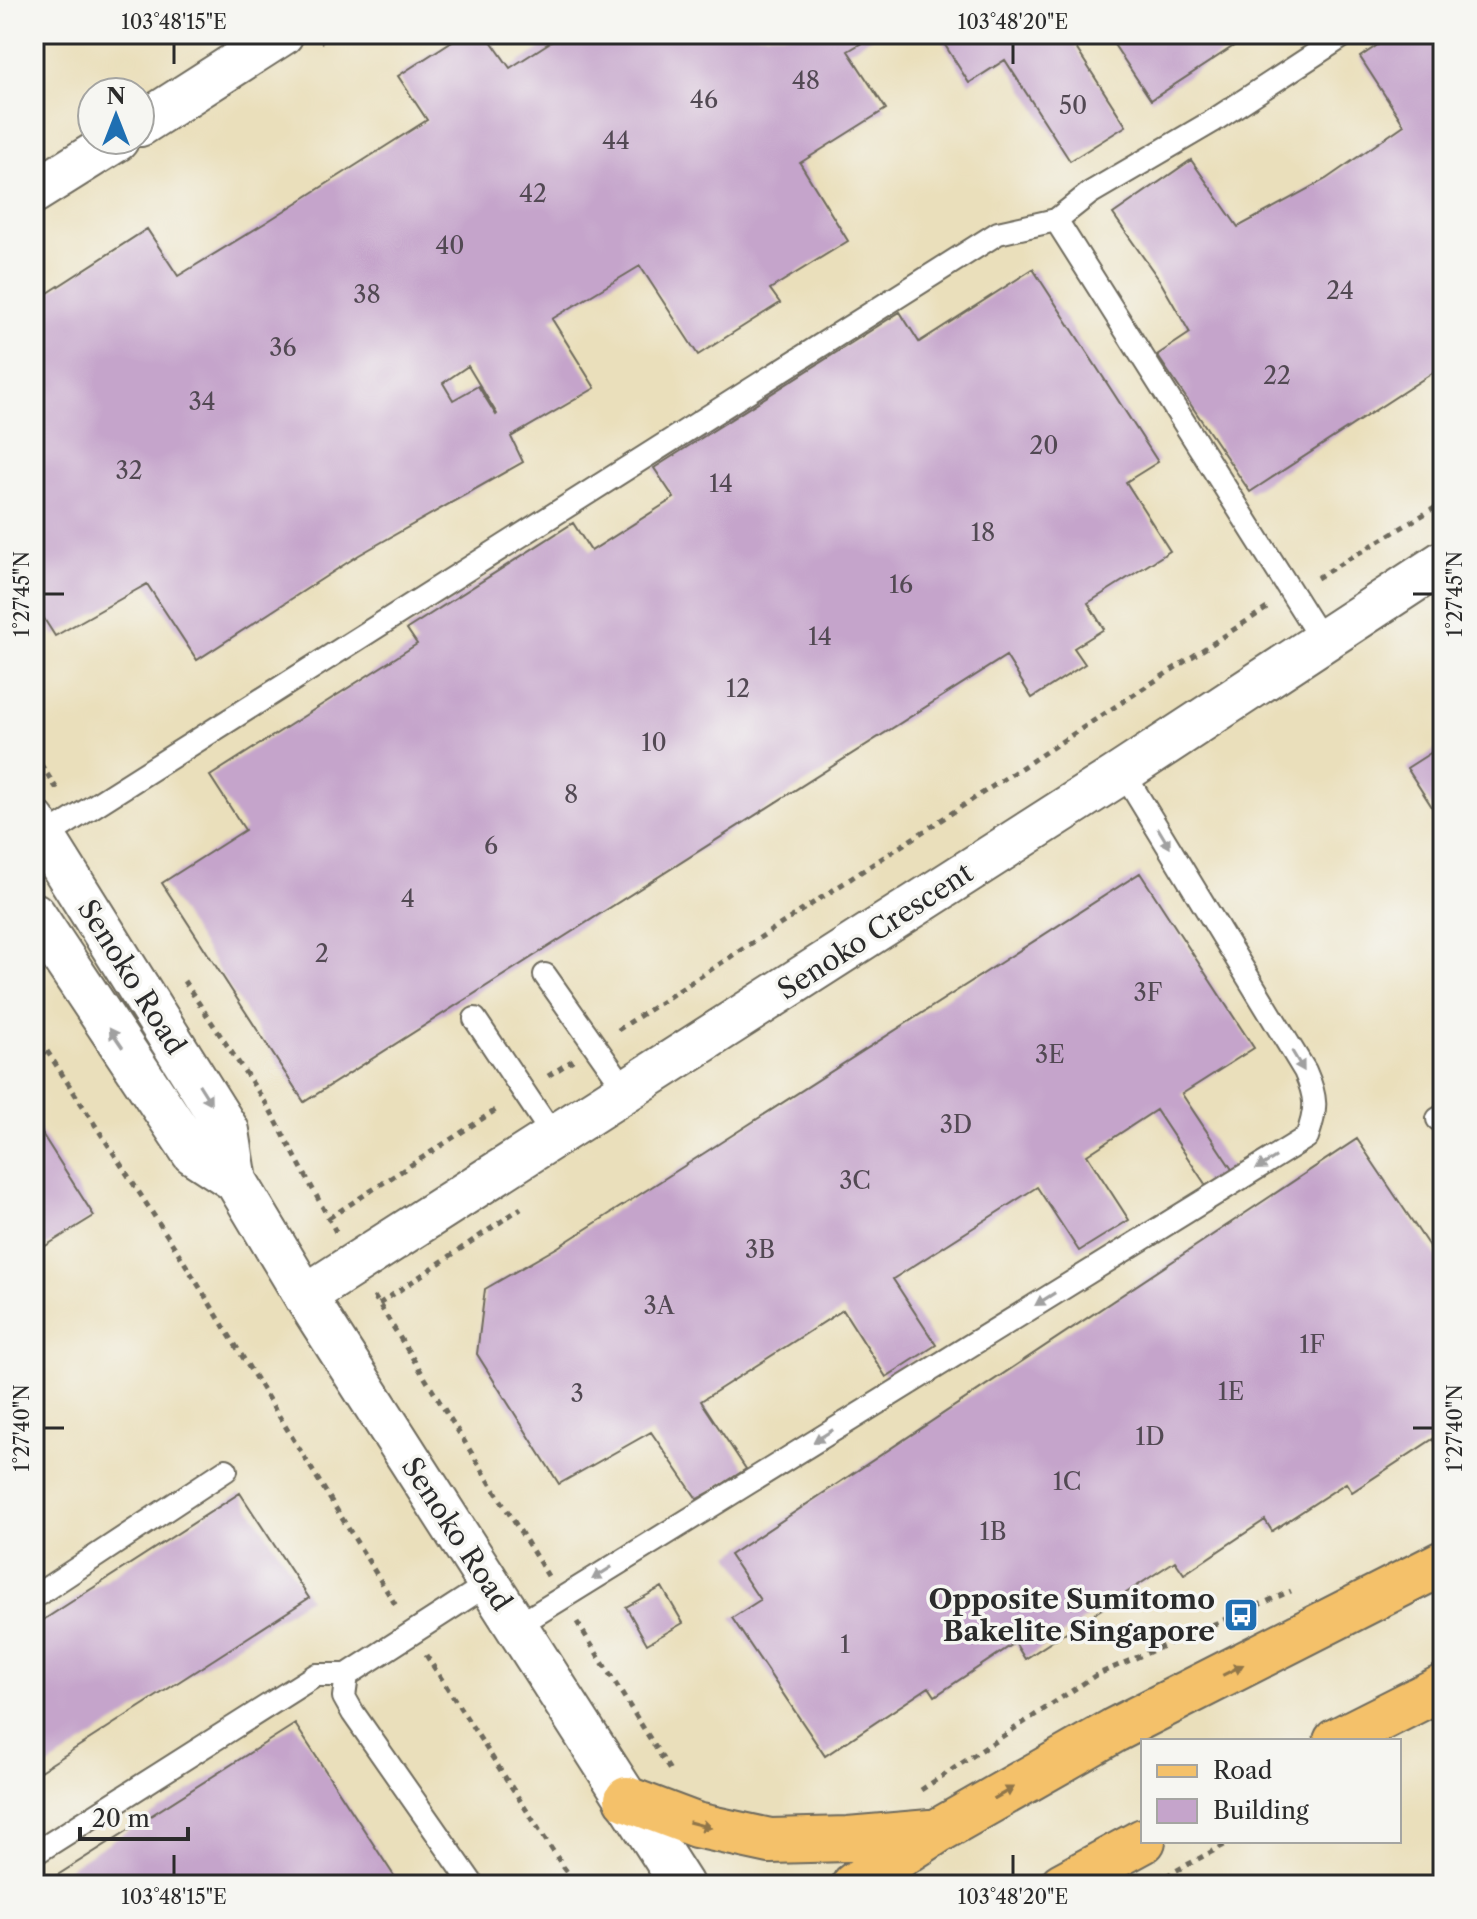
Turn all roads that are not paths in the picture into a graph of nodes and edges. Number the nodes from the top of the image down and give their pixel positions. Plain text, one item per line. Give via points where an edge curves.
1 (282, 34) edge
2 (1346, 34) edge
3 (156, 115) edge
4 (91, 156) edge
5 (34, 192) edge
6 (1056, 220) junction
7 (1443, 562) edge
8 (1322, 641) junction
9 (1123, 772) junction
10 (47, 830) edge
11 (34, 914) edge
12 (545, 975) dead end
13 (475, 1019) dead end
14 (626, 1090) junction
15 (554, 1137) junction
16 (236, 1181) junction
17 (305, 1296) junction
18 (226, 1470) dead end
19 (1443, 1563) edge
20 (488, 1584) junction
21 (34, 1597) edge
22 (517, 1626) junction
23 (347, 1675) junction
24 (1443, 1687) edge
25 (1340, 1739) edge
26 (627, 1799) junction
27 (936, 1832) junction
28 (34, 1854) edge
29 (1153, 1859) edge
30 (473, 1885) edge
31 (682, 1885) edge
32 (854, 1885) edge
33 (1062, 1885) edge

1 - 3 street
2 - 6 lane via 1090,193
4 - 5 street
6 - 8 lane
6 - 10 lane via 998,233
7 - 8 street, Senoko Crescent
8 - 9 street, Senoko Crescent
9 - 14 street, Senoko Crescent
9 -> 22 lane via 1305,1071 1314,1093 1307,1137
10 -> 16 street, Senoko Road via 228,1131
16 -> 11 street, Senoko Road via 193,1153
12 - 14 lane
13 - 15 lane
14 - 15 street, Senoko Crescent
15 - 17 street, Senoko Crescent
16 - 17 street, Senoko Road
17 - 20 street, Senoko Road
18 - 21 lane
27 -> 19 main road via 1115,1730
20 - 22 street, Senoko Road
20 - 23 lane
22 - 26 street, Senoko Road
23 - 28 lane via 316,1675
23 - 30 lane via 344,1697 353,1713
24 - 25 main road
26 -> 27 main road via 696,1825 770,1841
26 - 31 street, Senoko Road
27 - 32 main road
29 - 33 main road

